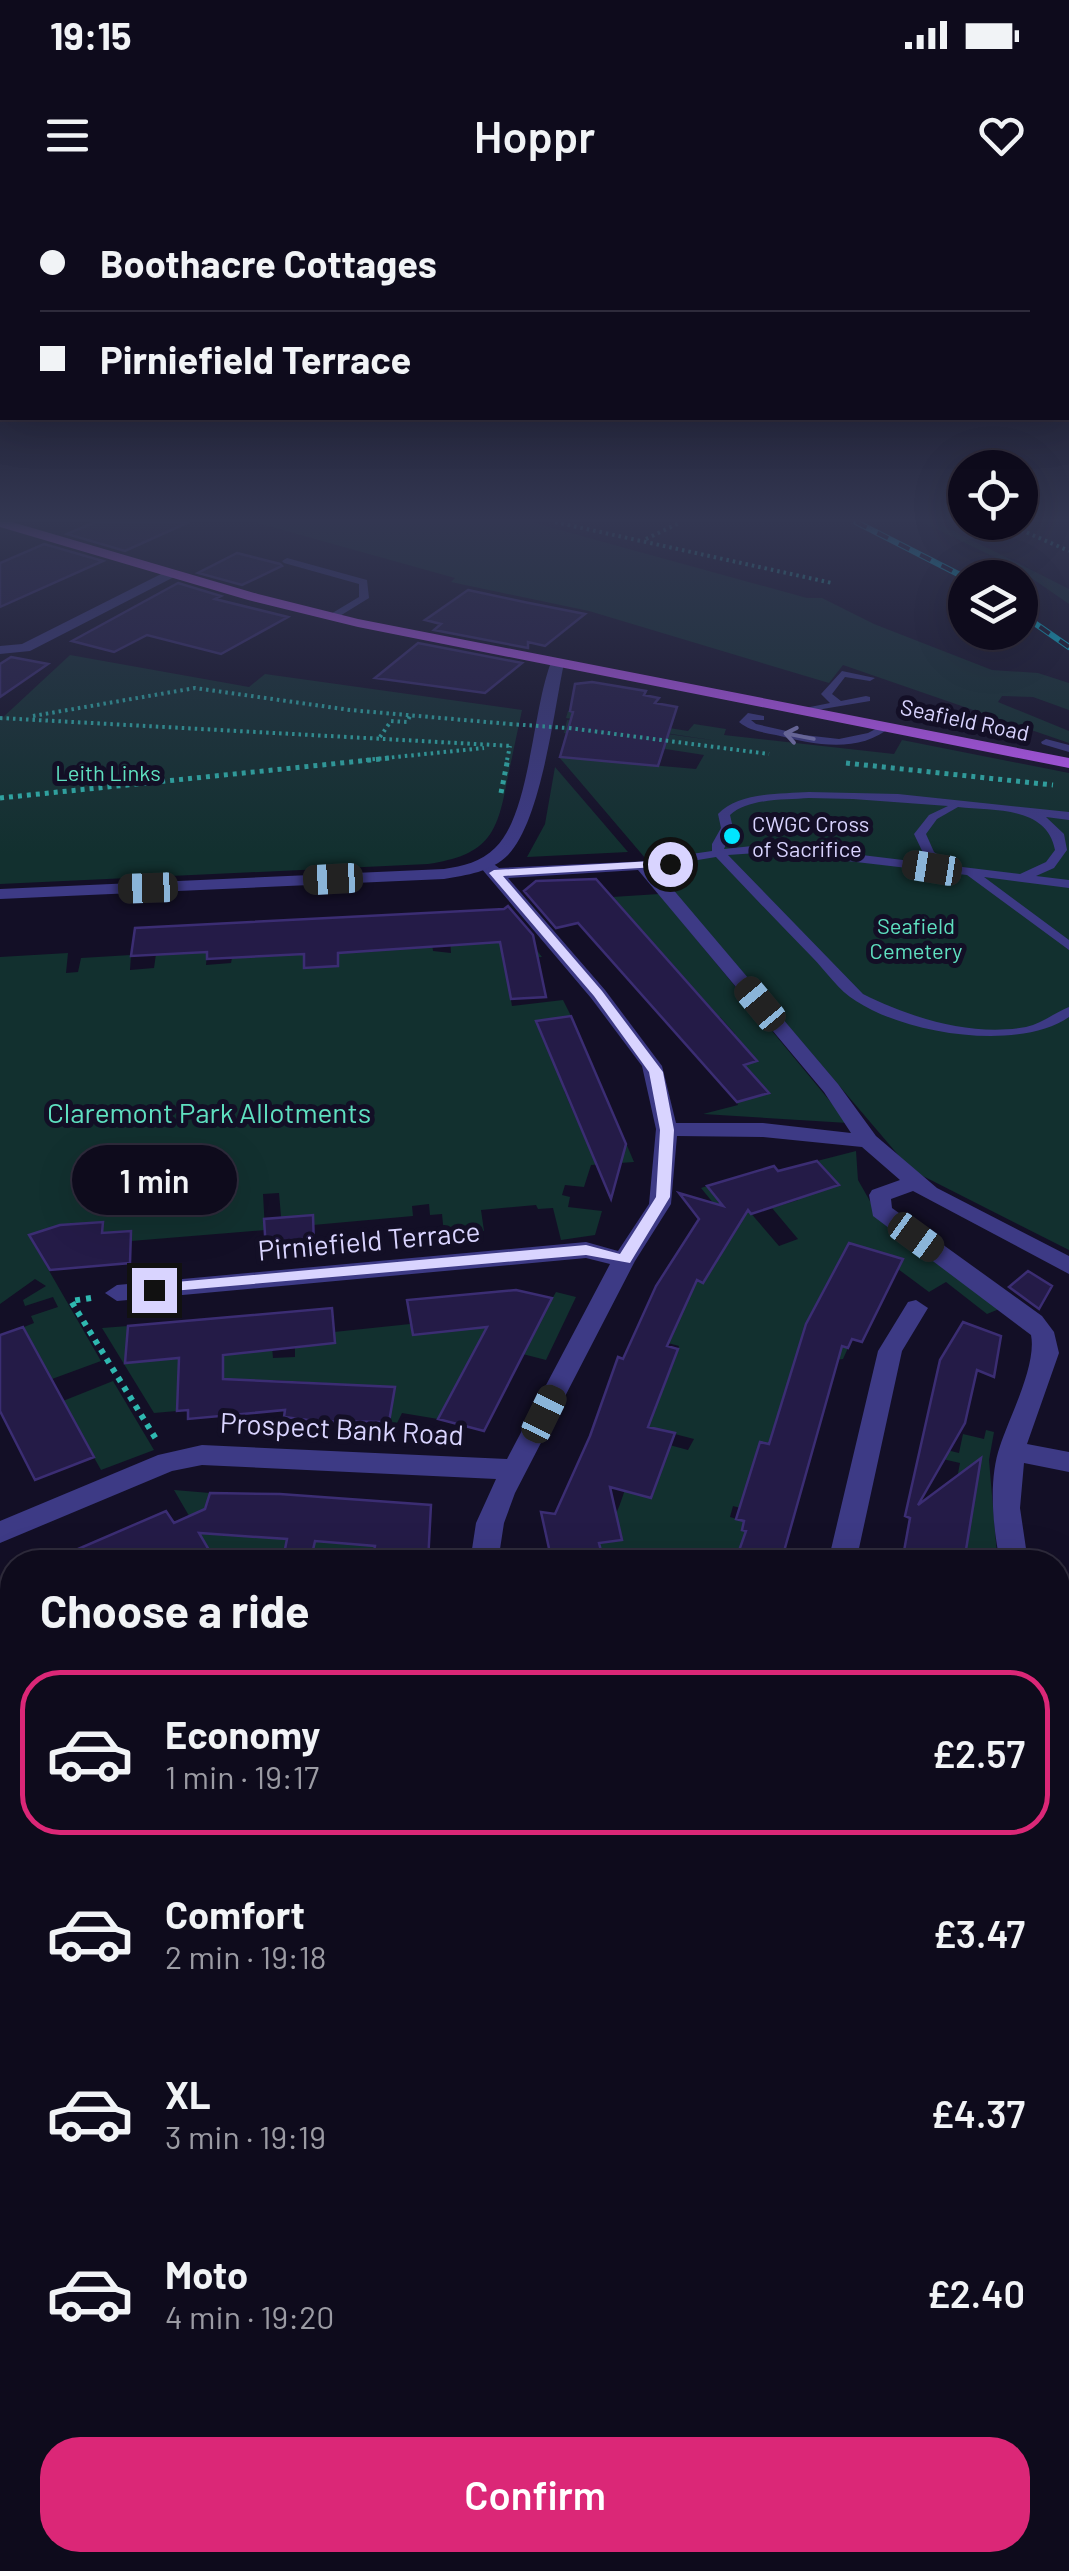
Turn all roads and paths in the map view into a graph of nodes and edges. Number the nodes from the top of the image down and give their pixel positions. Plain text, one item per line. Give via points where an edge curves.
1 (54, 633) edge
2 (409, 633) edge
3 (0, 650) edge
4 (557, 663) junction
5 (870, 678) dead end
6 (866, 699) dead end
7 (837, 703) junction
8 (809, 710) junction
9 (410, 716) junction
10 (0, 718) edge
11 (26, 718) junction
12 (760, 718) dead end
13 (921, 723) junction
14 (567, 728) dead end
15 (880, 731) junction
16 (841, 734) dead end
17 (1014, 736) dead end
18 (380, 737) junction
19 (1046, 742) dead end
20 (508, 746) junction
21 (538, 747) junction
22 (1068, 756) edge
23 (0, 800) edge
24 (498, 805) dead end
25 (962, 806) junction
26 (1035, 813) junction
27 (1069, 816) edge
28 (718, 852) junction
29 (642, 865) junction
30 (491, 868) junction
31 (957, 872) junction
32 (973, 874) junction
33 (1016, 879) junction
34 (1069, 884) edge
35 (0, 894) edge
36 (1069, 946) edge
37 (1066, 1015) edge
38 (1069, 1034) edge
39 (667, 1130) junction
40 (868, 1141) junction
41 (914, 1184) junction
42 (624, 1260) junction
43 (1069, 1266) edge
44 (117, 1293) joint
45 (916, 1308) dead end
46 (1010, 1451) junction
47 (167, 1462) junction
48 (1069, 1462) edge
49 (516, 1470) junction
50 (0, 1532) edge
51 (486, 1550) edge
52 (845, 1550) edge
53 (1011, 1550) edge

1 - 3 street
2 - 4 main road, Seafield Road
4 - 8 main road, Seafield Road
4 - 21 street
5 - 7 lane via 842,674 826,694
6 - 7 lane
7 - 8 lane
8 - 15 main road, Seafield Road
9 - 11 path via 195,688
9 - 14 path, bridge
9 - 18 path via 392,721
10 - 11 path
11 - 18 path
15 -> 12 lane via 857,742 832,742 744,722
13 - 15 main road, Seafield Road
13 - 17 lane
13 - 22 main road, Seafield Road
15 - 16 lane
18 - 20 path
19 - 22 lane
20 - 21 path
20 - 23 path
20 - 24 path
21 - 30 street via 522,824
25 - 26 lane
25 - 28 lane via 839,796 738,804 724,814 728,824
25 - 31 lane via 933,816 920,834 929,854
26 - 27 lane
26 - 33 lane via 1058,834 1060,850 1050,866
28 - 29 lane
28 - 31 lane via 801,850
28 - 37 lane via 858,997 882,1010 970,1032 1017,1030
29 - 30 street
29 - 40 street
30 - 35 street
30 - 39 street via 652,1066
31 - 32 lane
32 - 33 lane
32 - 36 lane
33 - 34 lane
37 - 38 lane
39 - 40 street via 763,1130
39 - 42 street via 663,1197
40 - 41 street
41 - 43 street
41 - 46 street via 880,1195 880,1211 1045,1337 1047,1353
42 - 44 street, Pirniefield Terrace via 574,1251
42 - 49 street
44 - 47 path via 71,1301
45 - 52 street via 890,1351
46 - 48 street
46 - 53 street via 1006,1524
47 - 49 street, Prospect Bank Road via 232,1454
47 - 50 street, Prospect Bank Road
49 - 51 street via 490,1524

